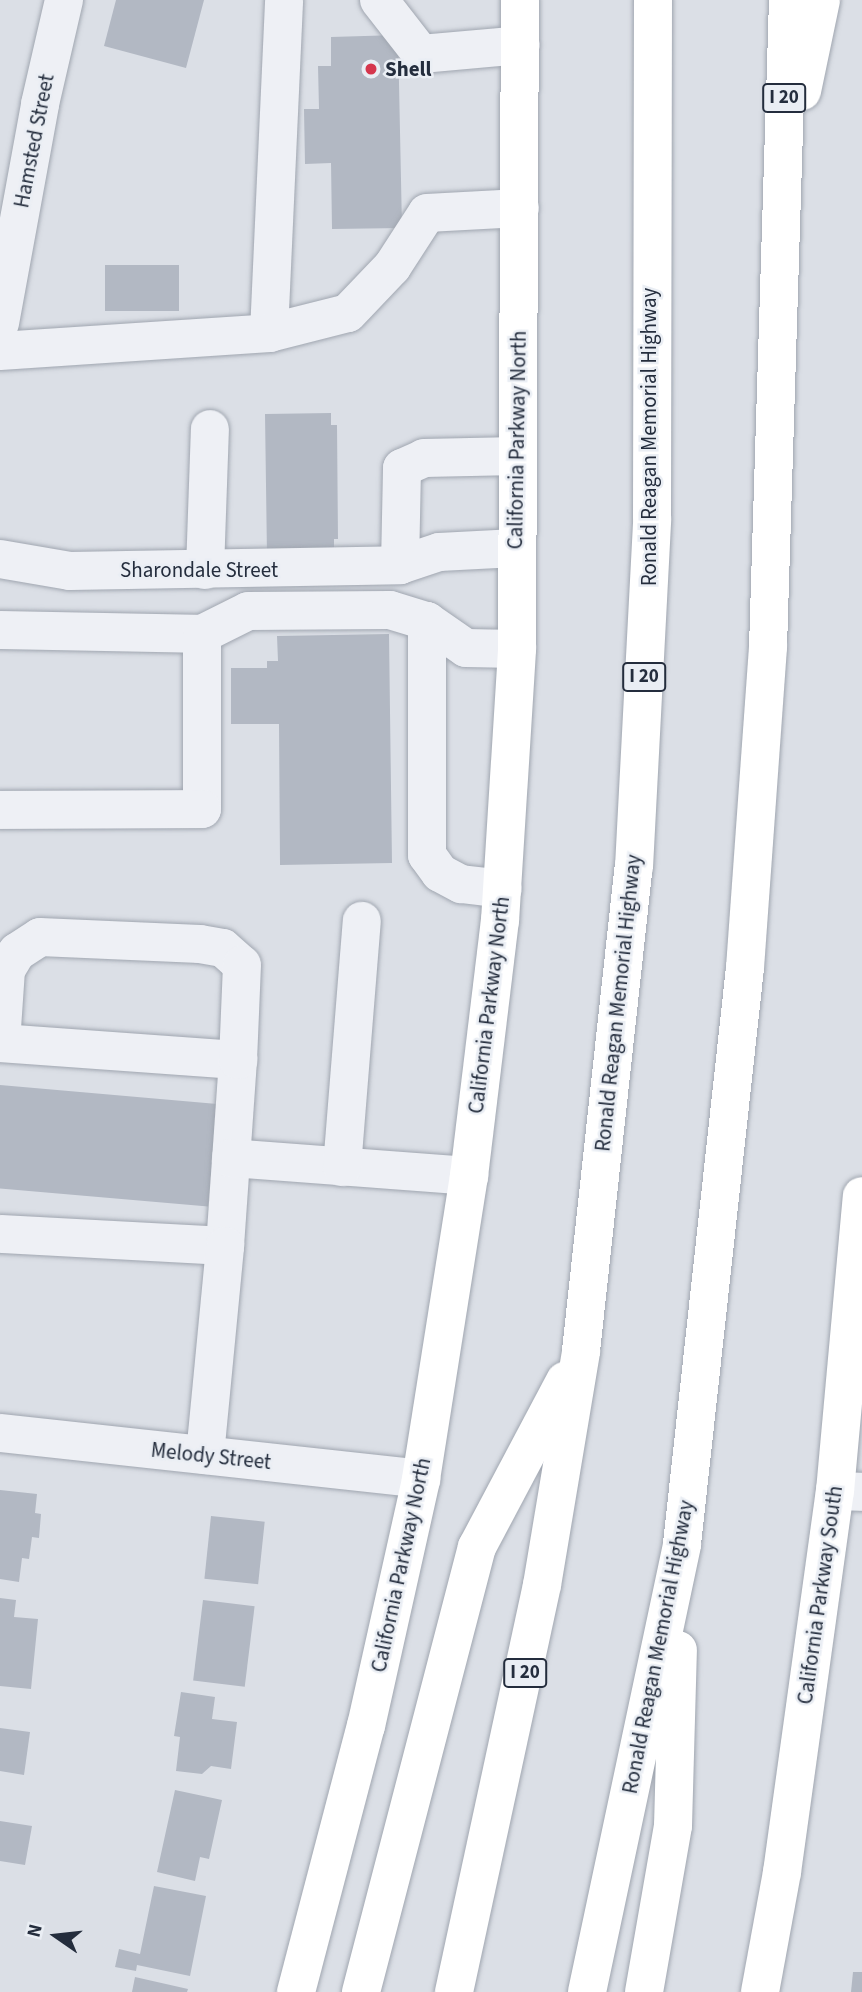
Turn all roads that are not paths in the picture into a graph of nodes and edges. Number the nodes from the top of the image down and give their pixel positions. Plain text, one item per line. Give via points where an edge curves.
1 (64, 0) edge
2 (284, 0) edge
3 (380, 0) edge
4 (520, 0) edge
5 (653, 0) edge
6 (788, 0) edge
7 (821, 0) edge
8 (520, 45) junction
9 (780, 196) junction
10 (520, 208) junction
11 (0, 323) edge
12 (269, 333) junction
13 (0, 351) edge
14 (210, 429) dead end
15 (517, 456) junction
16 (516, 548) junction
17 (0, 559) edge
18 (400, 565) junction
19 (205, 570) junction
20 (427, 621) junction
21 (0, 630) edge
22 (202, 634) junction
23 (517, 649) junction
24 (0, 810) edge
25 (503, 889) junction
26 (362, 921) dead end
27 (1, 1043) edge
28 (238, 1059) junction
29 (231, 1158) junction
30 (342, 1167) junction
31 (469, 1177) junction
32 (862, 1196) edge
33 (0, 1234) edge
34 (225, 1246) junction
35 (581, 1351) junction
36 (0, 1433) edge
37 (205, 1455) junction
38 (421, 1479) junction
39 (848, 1491) edge
40 (682, 1544) junction
41 (296, 1992) edge
42 (361, 1992) edge
43 (454, 1992) edge
44 (587, 1992) edge
45 (644, 1992) edge
46 (761, 1992) edge

1 - 11 street, Hamsted Street
2 - 12 street
3 - 8 street via 421,54
4 - 8 main road, California Parkway North
5 - 35 main road, Ronald Reagan Memorial Highway / I 20 via 652,519 634,867
6 - 9 main road, Ronald Reagan Memorial Highway / I 20
7 - 9 main road
8 - 10 main road, California Parkway North
9 - 40 main road, Ronald Reagan Memorial Highway / I 20 via 760,782 744,982
10 - 12 street via 427,214 392,267 348,313
10 - 15 main road, California Parkway North
12 - 13 street
14 - 19 street
15 - 16 main road, California Parkway North
15 - 18 street via 424,458 402,468
16 - 18 street, Sharondale Street via 439,552
16 - 23 main road, California Parkway North
17 - 19 street, Sharondale Street via 70,571
18 - 19 street, Sharondale Street
20 - 22 street via 390,610 248,611
20 - 23 street via 466,648
20 - 25 street via 426,855 440,873 461,884
21 - 22 street
22 - 24 street via 202,809
23 - 25 main road, California Parkway North
25 - 31 main road, California Parkway North
26 - 30 street
27 - 28 street
27 - 28 street via 6,970 17,952 40,937 200,944 223,948 242,965
28 - 29 street
29 - 30 street
29 - 34 street
30 - 31 street
31 - 38 main road, California Parkway North
32 - 39 main road, California Parkway South
33 - 34 street
34 - 37 street
35 - 42 main road via 477,1547
35 - 43 main road, Ronald Reagan Memorial Highway / I 20 via 542,1586
36 - 37 street, Melody Street
37 - 38 street, Melody Street
38 - 41 main road, California Parkway North via 366,1726
39 - 46 main road, California Parkway South
40 - 44 main road, Ronald Reagan Memorial Highway / I 20
40 - 45 main road via 673,1826

